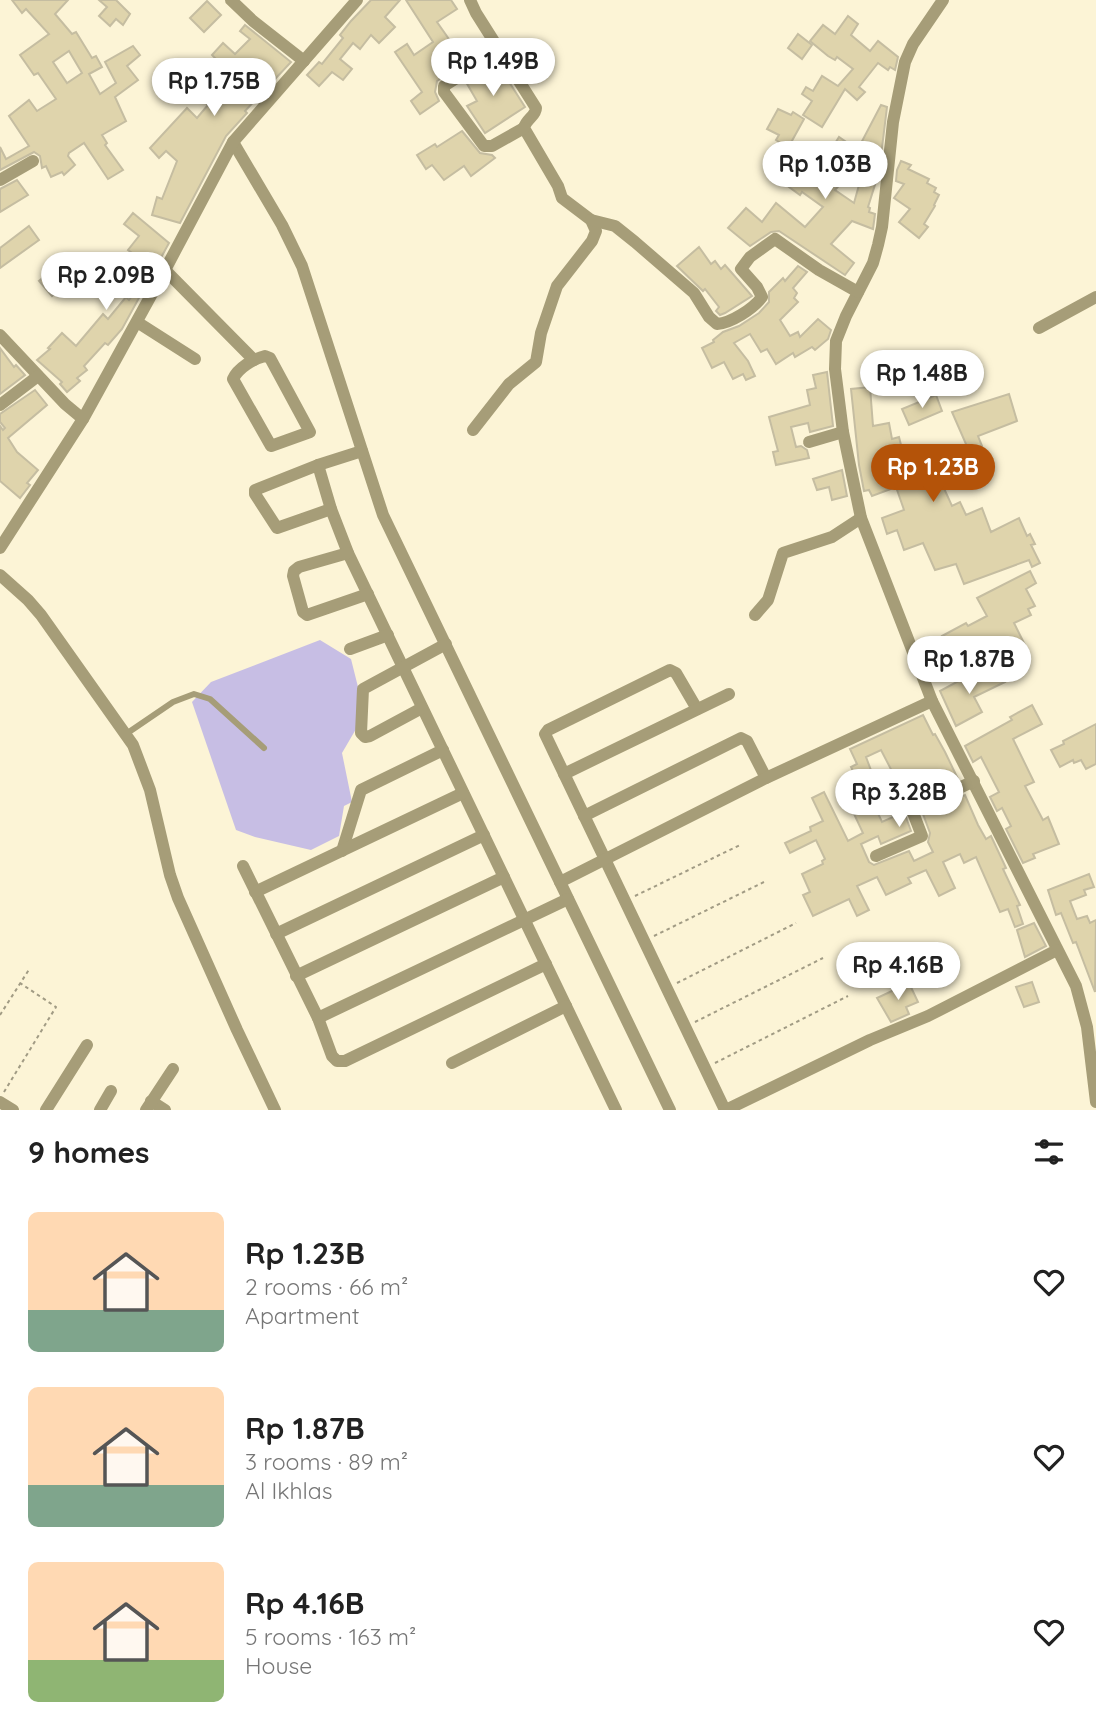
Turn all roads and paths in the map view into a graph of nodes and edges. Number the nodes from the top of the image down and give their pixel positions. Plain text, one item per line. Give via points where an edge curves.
1 (231, 0) edge
2 (358, 0) edge
3 (470, 0) edge
4 (943, 0) edge
5 (499, 51) junction
6 (304, 61) junction
7 (524, 128) junction
8 (233, 142) junction
9 (33, 161) dead end
10 (0, 180) edge
11 (591, 220) junction
12 (166, 270) junction
13 (859, 292) junction
14 (1096, 297) edge
15 (137, 322) junction
16 (1039, 328) dead end
17 (0, 335) edge
18 (195, 359) dead end
19 (254, 360) junction
20 (38, 376) junction
21 (0, 405) edge
22 (83, 419) junction
23 (473, 430) dead end
24 (843, 432) junction
25 (809, 442) dead end
26 (362, 452) junction
27 (318, 465) junction
28 (331, 509) junction
29 (861, 518) junction
30 (0, 548) edge
31 (348, 554) junction
32 (0, 575) edge
33 (368, 594) junction
34 (755, 615) dead end
35 (388, 635) junction
36 (446, 644) junction
37 (350, 649) dead end
38 (403, 667) junction
39 (729, 694) dead end
40 (932, 701) junction
41 (422, 708) junction
42 (698, 709) junction
43 (126, 734) junction
44 (264, 748) dead end
45 (443, 750) junction
46 (564, 774) junction
47 (766, 778) junction
48 (974, 781) junction
49 (463, 793) junction
50 (584, 816) junction
51 (484, 835) junction
52 (740, 845) dead end
53 (342, 850) junction
54 (876, 856) dead end
55 (605, 860) junction
56 (243, 866) dead end
57 (504, 877) junction
58 (560, 882) junction
59 (764, 883) dead end
60 (255, 892) junction
61 (568, 899) junction
62 (625, 902) junction
63 (524, 920) junction
64 (796, 923) dead end
65 (276, 934) junction
66 (644, 942) junction
67 (1056, 950) junction
68 (823, 958) dead end
69 (546, 964) junction
70 (30, 968) dead end
71 (296, 976) junction
72 (20, 984) junction
73 (666, 988) junction
74 (848, 996) dead end
75 (566, 1006) junction
76 (0, 1016) edge
77 (318, 1018) junction
78 (685, 1027) junction
79 (87, 1045) dead end
80 (452, 1063) dead end
81 (704, 1068) junction
82 (173, 1069) dead end
83 (111, 1091) dead end
84 (0, 1100) edge
85 (1096, 1102) edge
86 (149, 1106) edge
87 (13, 1110) edge
88 (46, 1110) edge
89 (100, 1110) edge
90 (165, 1110) edge
91 (275, 1110) edge
92 (616, 1110) edge
93 (670, 1110) edge
94 (725, 1110) edge

1 - 6 street
2 - 6 street
3 - 5 street
4 - 13 street via 905,62 888,156 882,227 873,263
5 - 7 street via 536,108
5 - 7 street via 444,86 444,92 484,146
6 - 8 street
7 - 11 street via 562,198
8 - 12 street
8 - 26 street via 302,266
9 - 10 street
11 - 13 street via 615,226 629,236 694,293 716,324 730,320 762,297 741,269 775,239
11 - 23 street via 595,235 557,286 536,362 509,384
12 - 15 street
12 - 19 street
13 - 24 street via 839,331 835,353
14 - 16 street
15 - 18 street
15 - 22 street
17 - 20 street
19 - 19 street via 233,379 271,446 310,432 270,358
20 - 21 street
20 - 22 street
22 - 30 street
24 - 25 street
24 - 29 street
26 - 27 street
26 - 36 street via 383,515
27 - 28 street
27 - 28 street via 256,487 255,494 277,528
28 - 31 street
29 - 34 street via 832,537 783,553 768,600
29 - 40 street
31 - 33 street
31 - 33 street via 294,571 303,612 307,615
32 - 43 street via 41,615
33 - 35 street
35 - 37 street
35 - 38 street
36 - 38 street
36 - 58 street
38 - 41 street
38 - 41 street via 363,689 361,733 370,736
39 - 42 street
40 - 47 street
40 - 48 street
41 - 45 street
42 - 46 street
42 - 46 street via 670,670 546,731
43 - 44 lane via 173,702 194,694 210,699
43 - 91 street via 145,773 181,905
45 - 49 street
45 - 53 street via 361,790
46 - 50 street
47 - 50 street via 741,738
47 - 55 street
48 - 54 street via 912,810 922,836
48 - 67 street
49 - 51 street
49 - 53 street
50 - 55 street
51 - 57 street
51 - 65 street
52 - 62 path
53 - 60 street
55 - 58 street
55 - 62 street
56 - 60 street
57 - 63 street
57 - 71 street
58 - 61 street
59 - 66 path
60 - 65 street
61 - 63 street
61 - 93 street
62 - 66 street
63 - 69 street
63 - 77 street
64 - 73 path
65 - 71 street
66 - 73 street
67 - 85 street via 1083,1006
67 - 94 street via 929,1016
68 - 78 path
69 - 75 street
69 - 77 street via 341,1062 332,1056
70 - 72 path
71 - 77 street
72 - 76 path
72 - 84 path via 56,1007
73 - 78 street
74 - 81 path
75 - 80 street
75 - 92 street
78 - 81 street
79 - 88 street
81 - 94 street
82 - 86 street
83 - 89 street
84 - 87 street
86 - 90 street

